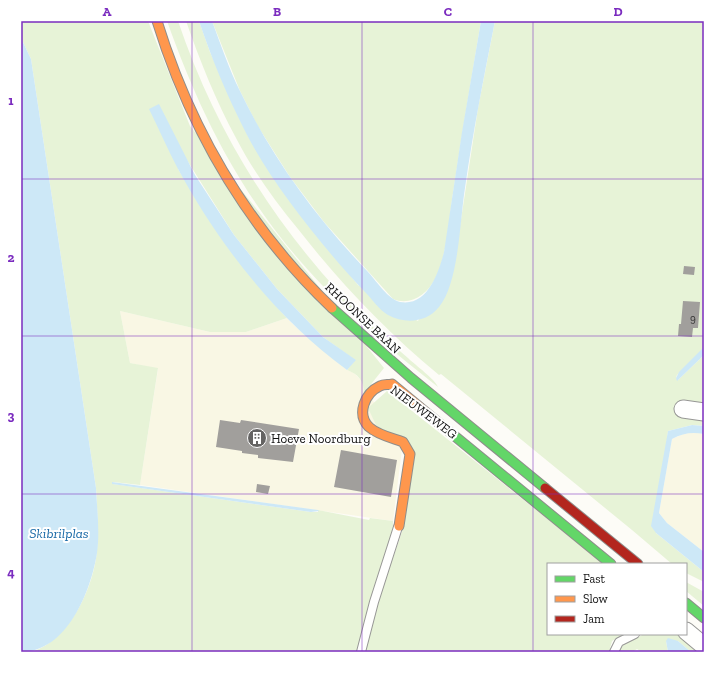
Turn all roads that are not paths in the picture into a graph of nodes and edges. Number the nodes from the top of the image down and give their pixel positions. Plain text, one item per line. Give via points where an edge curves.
1 (157, 21) edge
2 (683, 410) dead end
3 (704, 412) edge
4 (399, 526) joint
5 (610, 563) edge
6 (637, 563) edge
7 (687, 605) edge
8 (704, 618) edge
9 (687, 632) edge
10 (633, 635) edge
11 (704, 646) edge
12 (361, 652) edge
13 (614, 652) edge

1 - 6 main road, RHOONSE BAAN via 175,73 211,149 232,186 270,241 305,281 418,384
2 - 3 street
4 - 5 main road, NIEUWEWEG via 410,454 408,447 403,442 380,434 368,426 363,417 362,406 370,392 381,385 392,384
4 - 12 lane, NIEUWEWEG
7 - 8 main road
9 - 11 street
10 - 13 lane via 619,642

